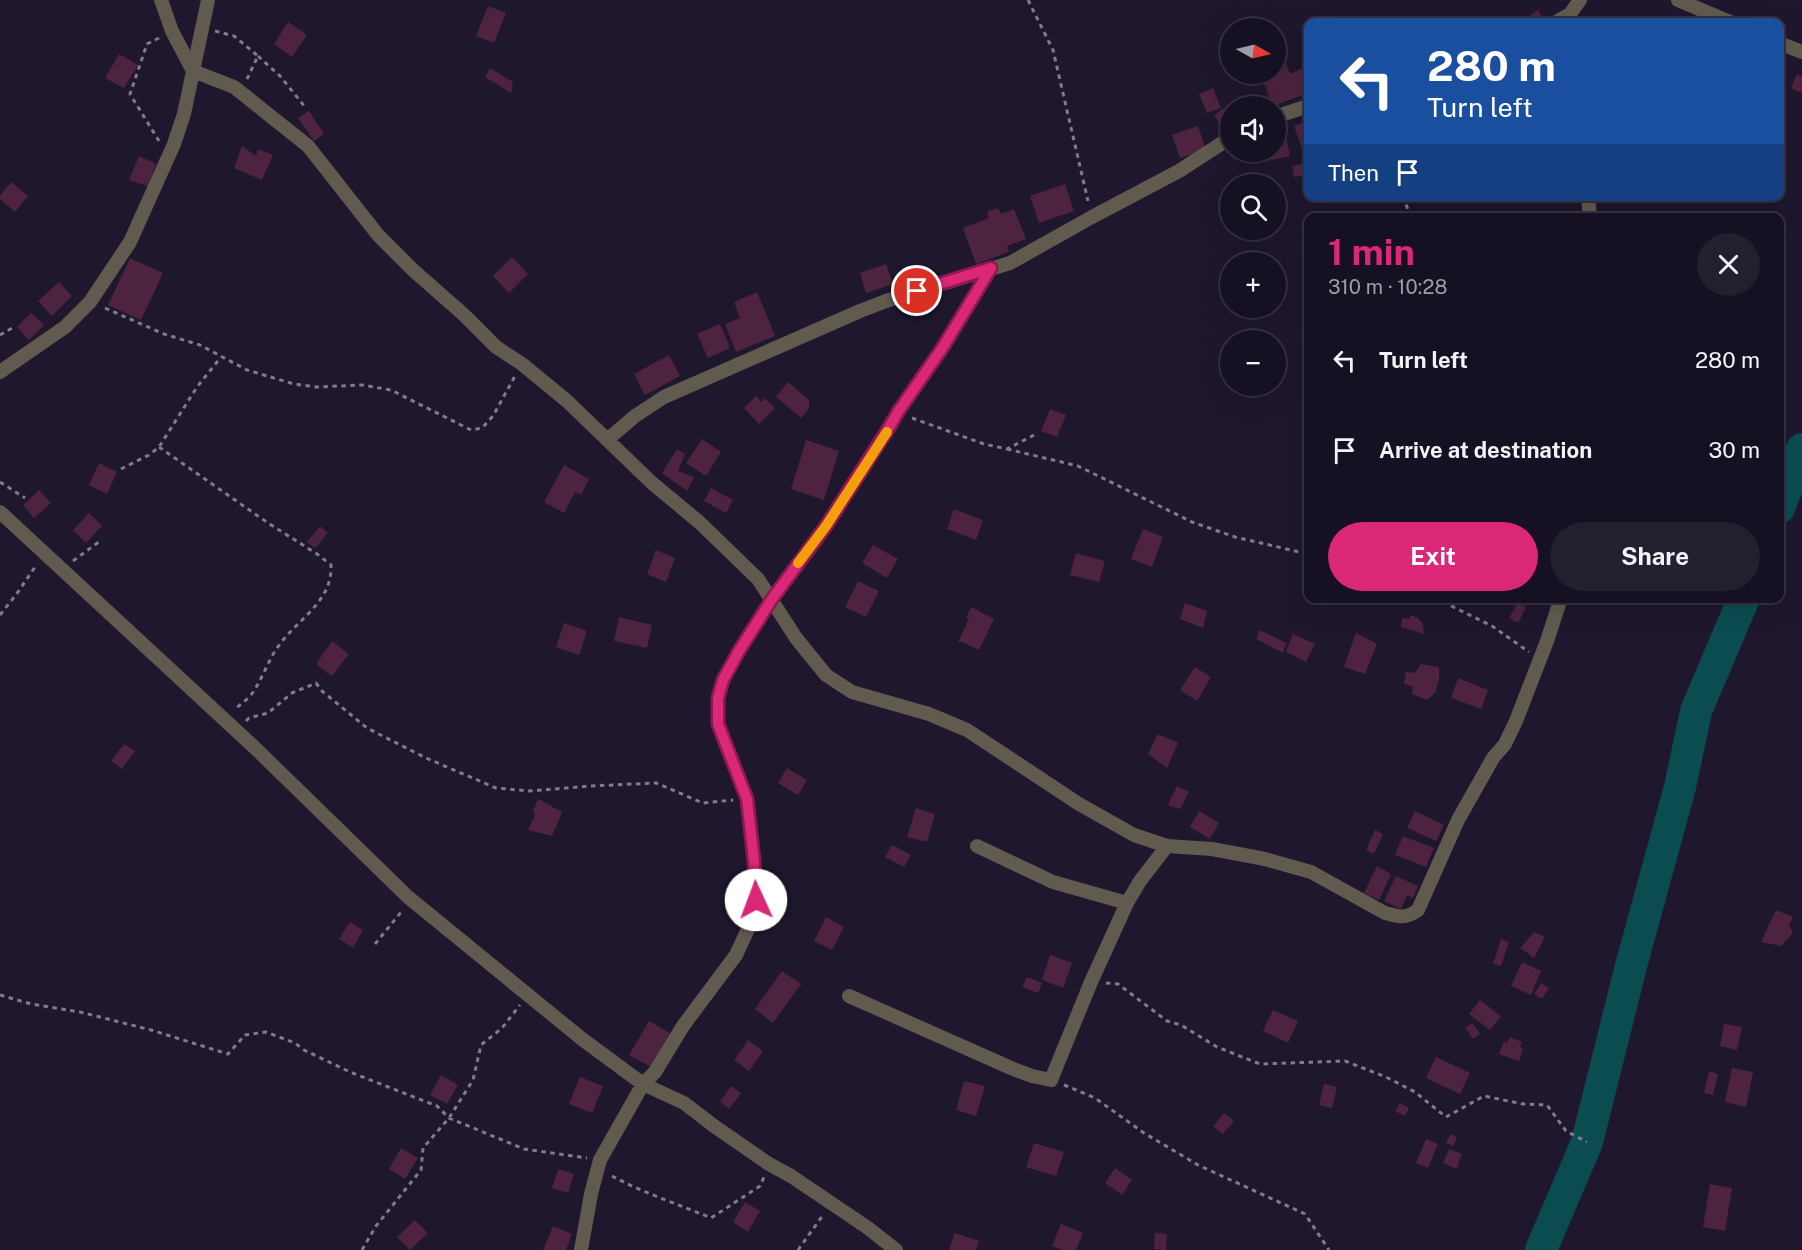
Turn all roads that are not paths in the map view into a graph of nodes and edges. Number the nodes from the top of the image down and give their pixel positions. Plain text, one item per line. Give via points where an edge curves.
1 (161, 0) edge
2 (208, 0) edge
3 (1580, 0) edge
4 (1678, 0) edge
5 (1564, 18) edge
6 (1721, 18) edge
7 (1784, 45) edge
8 (1802, 52) edge
9 (193, 71) junction
10 (1304, 107) edge
11 (1286, 113) edge
12 (1220, 144) edge
13 (991, 268) junction
14 (0, 372) edge
15 (607, 440) junction
16 (0, 512) edge
17 (772, 599) junction
18 (1559, 603) edge
19 (977, 846) dead end
20 (1167, 846) junction
21 (1127, 903) junction
22 (849, 996) dead end
23 (643, 1084) junction
24 (582, 1250) edge
25 (896, 1250) edge

1 - 9 street
2 - 9 street
3 - 5 street
4 - 6 street
7 - 8 street
9 - 14 street via 184,114 130,242 90,302 65,327
9 - 15 street via 234,87 308,146 378,235 496,347 567,401
10 - 11 street
12 - 13 street via 1010,263
13 - 15 street via 886,301 664,397
13 - 17 street via 826,526
15 - 17 street via 726,547
16 - 23 street via 236,730 411,900
17 - 20 street via 796,638 826,675 852,692 929,714 967,730 1079,804 1134,835
17 - 23 street via 723,680 718,698 718,724 747,799 756,900 736,955
18 - 20 street via 1516,721 1458,820 1418,910 1410,915 1385,913 1311,872 1266,859
19 - 21 street via 1053,882
20 - 21 street
21 - 22 street via 1052,1079 1011,1068
23 - 24 street via 600,1160
23 - 25 street via 684,1103

